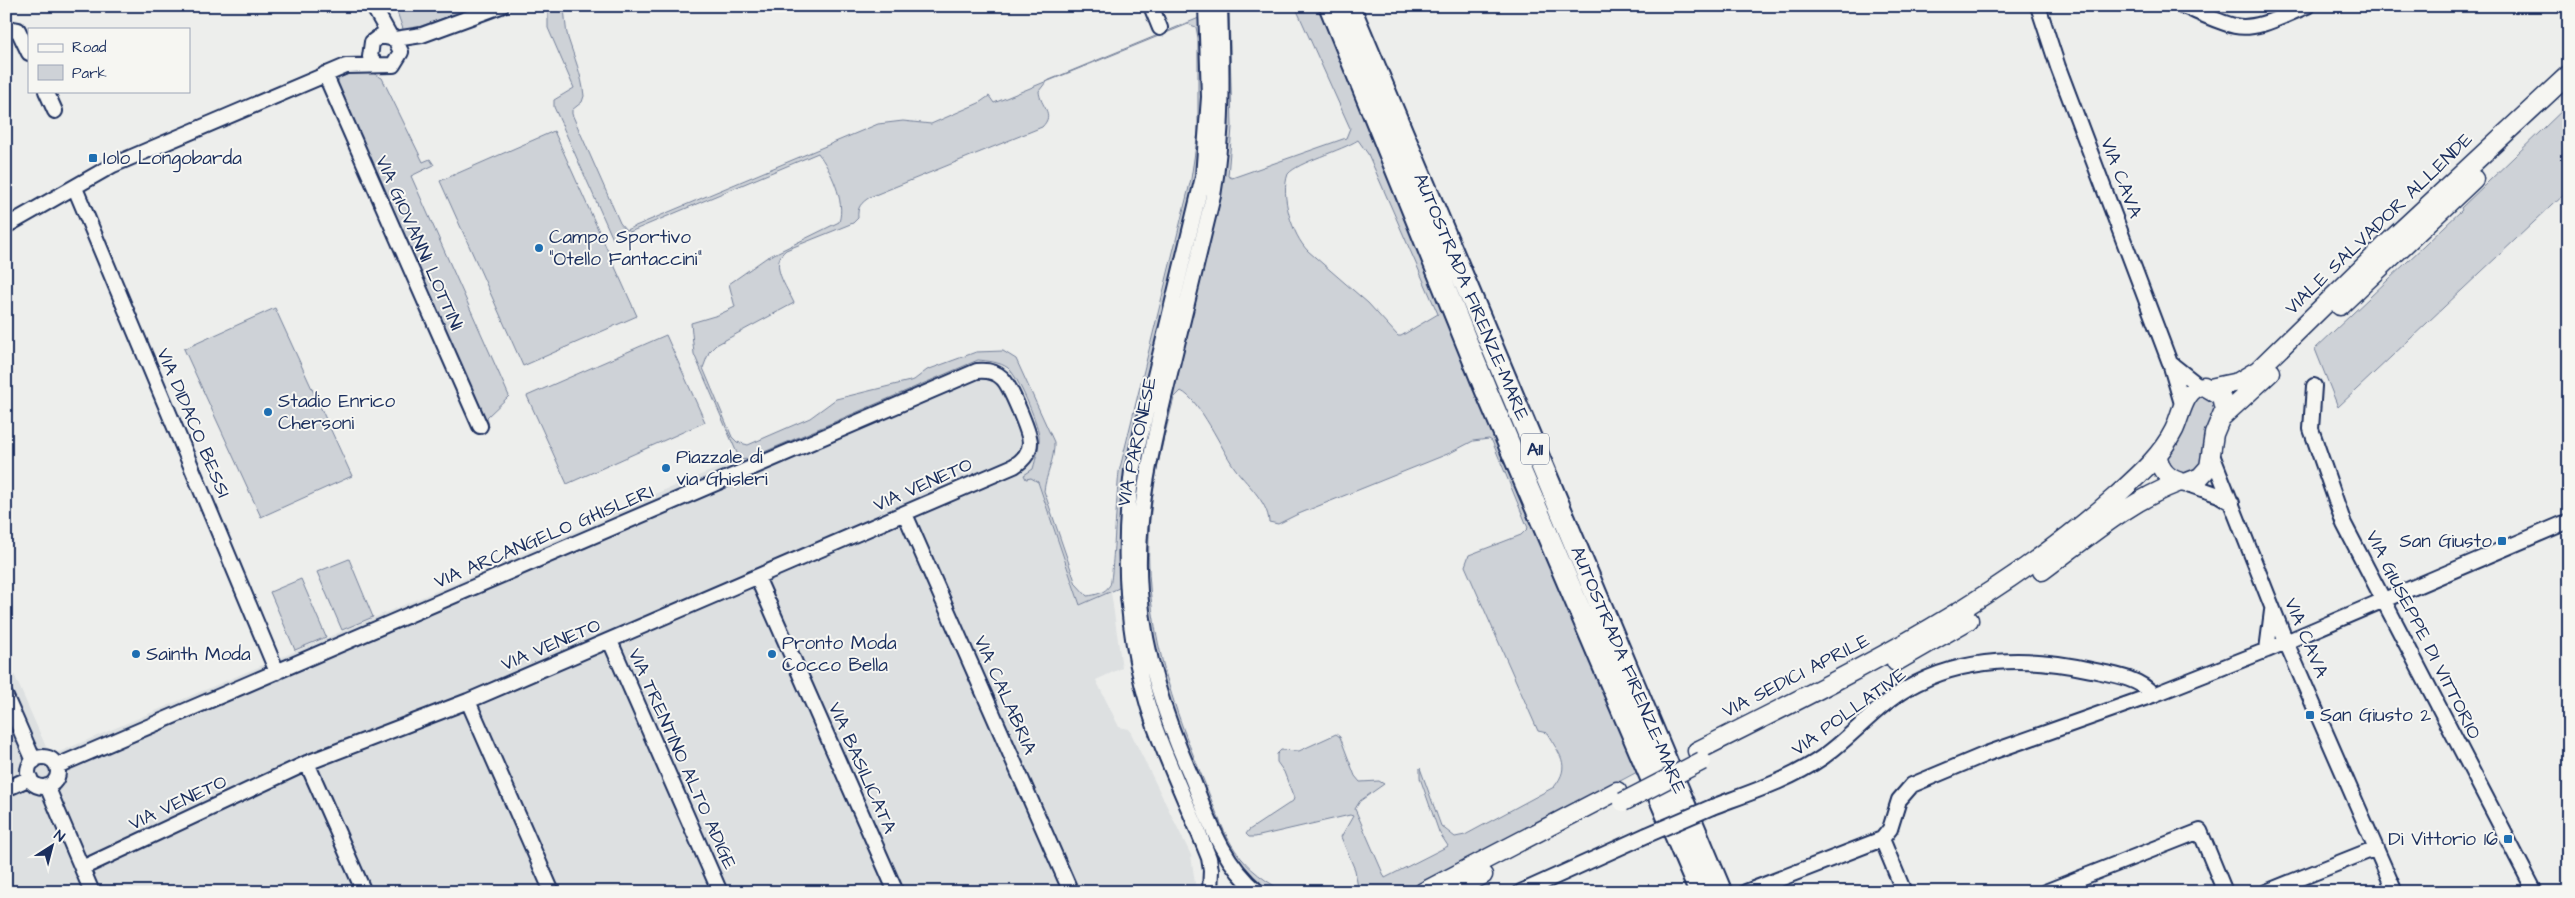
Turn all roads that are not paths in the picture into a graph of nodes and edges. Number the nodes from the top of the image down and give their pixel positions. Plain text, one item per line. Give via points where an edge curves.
1 (501, 6) edge
2 (1151, 6) edge
3 (1206, 6) edge
4 (1220, 6) edge
5 (1330, 6) edge
6 (1349, 6) edge
7 (2038, 6) edge
8 (2183, 6) edge
9 (2307, 6) edge
10 (374, 9) edge
11 (1160, 28) dead end
12 (6, 32) edge
13 (422, 35) junction
14 (392, 37) junction
15 (371, 44) junction
16 (28, 51) edge
17 (401, 52) junction
18 (377, 65) junction
19 (346, 66) junction
20 (325, 74) junction
21 (2569, 74) edge
22 (2569, 88) edge
23 (46, 92) edge
24 (55, 111) dead end
25 (75, 188) junction
26 (6, 226) edge
27 (2170, 363) junction
28 (2314, 386) dead end
29 (2204, 387) junction
30 (2183, 407) junction
31 (2222, 417) junction
32 (480, 426) dead end
33 (1029, 448) joint
34 (2211, 452) junction
35 (2158, 455) junction
36 (2183, 483) junction
37 (2232, 502) junction
38 (905, 514) junction
39 (2569, 521) edge
40 (757, 577) junction
41 (2383, 602) junction
42 (2272, 608) junction
43 (610, 641) junction
44 (2286, 642) junction
45 (2267, 650) junction
46 (277, 672) junction
47 (2153, 695) junction
48 (6, 697) edge
49 (468, 701) junction
50 (1700, 756) junction
51 (34, 761) junction
52 (307, 762) junction
53 (57, 766) junction
54 (30, 778) junction
55 (47, 786) junction
56 (6, 789) edge
57 (1620, 797) junction
58 (1882, 839) junction
59 (2376, 848) junction
60 (82, 868) junction
61 (92, 892) edge
62 (364, 892) edge
63 (552, 892) edge
64 (720, 892) edge
65 (896, 892) edge
66 (1071, 892) edge
67 (1210, 892) edge
68 (1258, 892) edge
69 (1424, 892) edge
70 (1450, 892) edge
71 (1521, 892) edge
72 (1700, 892) edge
73 (1721, 892) edge
74 (1746, 892) edge
75 (1904, 892) edge
76 (2045, 892) edge
77 (2225, 892) edge
78 (2266, 892) edge
79 (2395, 892) edge
80 (2535, 892) edge

1 - 13 street
2 - 11 street
3 - 67 street, VIA PARONESE via 1209,97 1204,169 1132,471 1126,571 1134,645 1145,694 1208,858
4 - 68 street, VIA PARONESE via 1222,100 1218,165 1149,461 1141,510 1139,572 1154,676 1180,751 1222,851
5 - 72 highway, AUTOSTRADA FIRENZE-MARE / A11 via 1486,390
6 - 73 highway, AUTOSTRADA FIRENZE-MARE / A11
7 - 27 street, VIA CAVA
8 - 9 street via 2235,26 2246,27
10 - 14 street
10 - 15 street
12 - 16 street via 18,30
13 - 14 street
13 - 17 street
14 - 15 street via 380,36
14 - 17 street
15 - 18 street via 370,57
15 - 19 street
17 - 18 street via 393,65
18 - 19 street
19 - 20 street
20 - 25 street via 114,165
20 - 32 street, VIA GIOVANNI LOTTINI
21 - 29 main road, VIALE SALVADOR ALLENDE via 2394,237 2258,370 2238,382
22 - 31 main road, VIALE SALVADOR ALLENDE
23 - 24 street
25 - 26 street
25 - 46 street, VIA DIDACO BESSI
27 - 29 street
27 - 30 street, VIA CAVA
28 - 41 street, VIA GIUSEPPE DI VITTORIO via 2311,429 2344,524
29 - 30 main road, VIA SEDICI APRILE via 2188,396
29 - 31 main road via 2224,400
30 - 35 main road, VIA SEDICI APRILE via 2175,428
31 - 34 main road, VIA SEDICI APRILE via 2214,434
33 - 38 street, VIA VENETO via 1021,462 1014,466
33 - 46 street, VIA ARCANGELO GHISLERI via 1027,432 1006,382 992,372 977,371
34 - 36 main road, VIA SEDICI APRILE via 2205,473
34 - 37 street, VIA CAVA
35 - 36 main road via 2164,472
35 - 50 main road, VIA SEDICI APRILE via 2059,544 1951,617
36 - 37 street
36 - 50 main road, VIA SEDICI APRILE via 2155,492 2131,505 2009,594 1943,636 1854,685
37 - 42 street, VIA CAVA
38 - 40 street, VIA VENETO
38 - 66 street, VIA CALABRIA
39 - 41 street
40 - 43 street, VIA VENETO
40 - 65 street, VIA BASILICATA
41 - 44 street
41 - 80 street, VIA GIUSEPPE DI VITTORIO
42 - 44 street, VIA CAVA
42 - 45 street
43 - 49 street, VIA VENETO
43 - 64 street, VIA TRENTINO ALTO ADIGE
44 - 45 street
44 - 59 street, VIA CAVA
45 - 47 street
46 - 53 street, VIA ARCANGELO GHISLERI
47 - 58 street via 1986,754 1912,785 1899,800 1890,829
47 - 71 street, VIA POLLATIVE, bridge via 2143,685 2064,663 2011,660 1958,669 1907,688 1812,764
48 - 51 street
49 - 52 street, VIA VENETO
49 - 63 street
50 - 57 main road, VIA SEDICI APRILE
51 - 53 street via 47,757
51 - 54 street via 29,769
52 - 60 street, VIA VENETO
52 - 62 street
53 - 55 street via 56,778
54 - 55 street via 37,785
54 - 56 street
55 - 60 street
57 - 69 main road, VIA SEDICI APRILE
57 - 70 main road, VIA SEDICI APRILE
58 - 74 street
58 - 75 street
59 - 78 street
59 - 79 street, VIA CAVA
60 - 61 street
76 - 77 street via 2200,831

